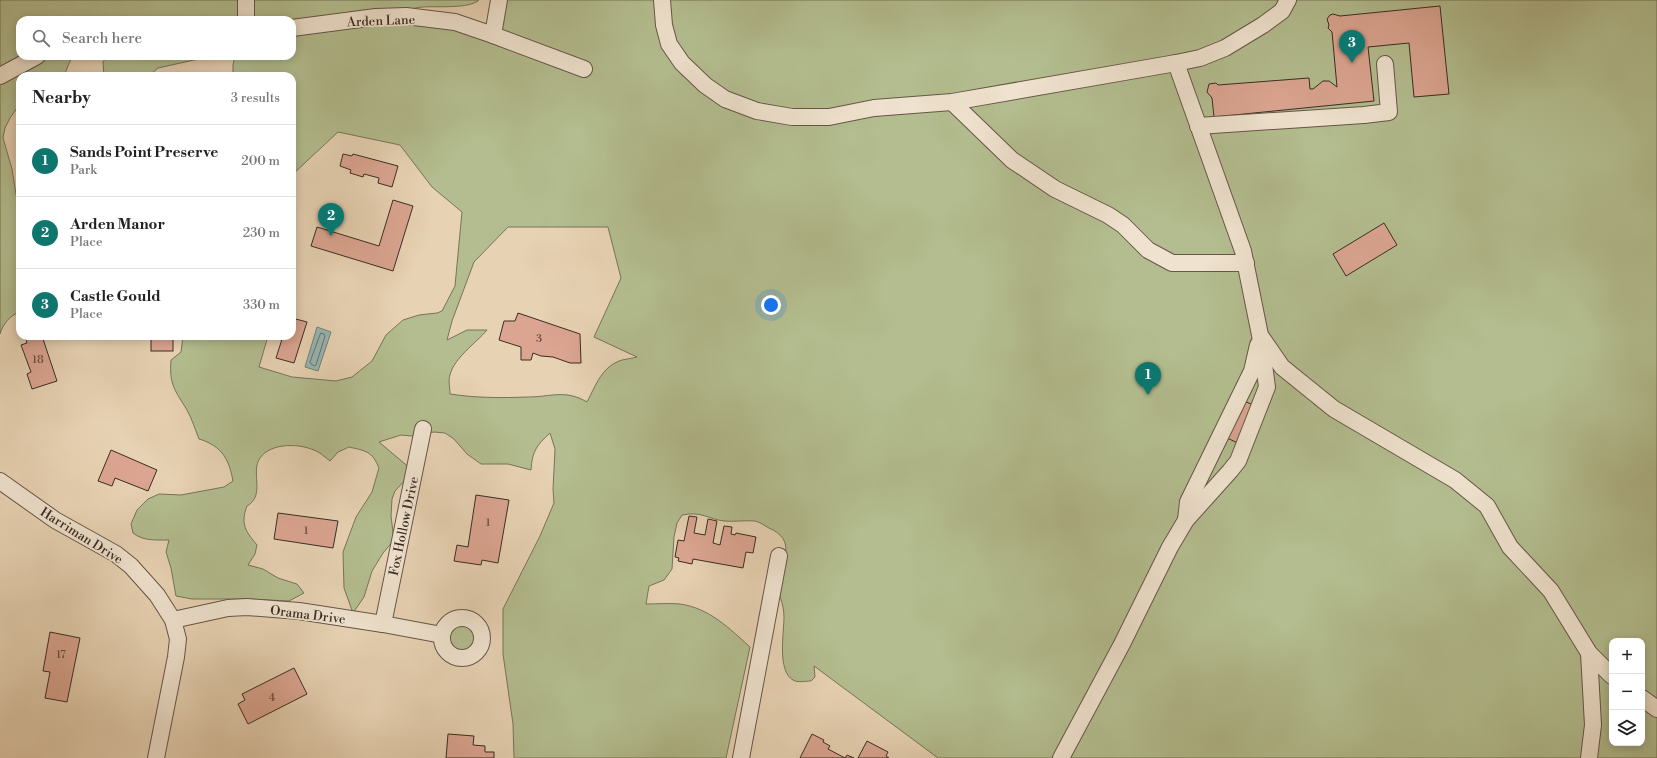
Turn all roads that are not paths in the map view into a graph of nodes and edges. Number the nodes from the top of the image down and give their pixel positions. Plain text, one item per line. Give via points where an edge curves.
1 (246, 0) edge
2 (499, 0) edge
3 (662, 0) edge
4 (1288, 0) edge
5 (246, 16) edge
6 (296, 27) edge
7 (493, 35) junction
8 (30, 60) edge
9 (1176, 64) junction
10 (1385, 64) dead end
11 (584, 69) dead end
12 (0, 76) edge
13 (952, 102) junction
14 (1198, 126) junction
15 (1246, 263) junction
16 (1260, 335) junction
17 (423, 428) dead end
18 (0, 481) edge
19 (1186, 520) junction
20 (778, 556) dead end
21 (173, 620) junction
22 (382, 624) junction
23 (442, 635) dead end
24 (1589, 653) junction
25 (1610, 674) edge
26 (1645, 700) edge
27 (1657, 709) edge
28 (156, 758) edge
29 (741, 758) edge
30 (1061, 758) edge
31 (1589, 758) edge

1 - 5 street
2 - 7 street
3 - 13 street via 668,44 682,63 705,85 725,99 757,111 792,117 829,117 874,108
4 - 9 street via 1282,11 1225,48
6 - 7 street, Arden Lane via 376,17 406,16 455,22
7 - 11 street, Arden Lane
8 - 12 street
9 - 13 street
9 - 14 street
10 - 14 street via 1389,112
13 - 15 street via 1012,160 1055,189 1108,215 1123,225 1148,250 1165,260 1172,263
14 - 15 street
15 - 16 street
16 - 19 street via 1252,371 1188,502
16 - 19 street via 1267,387 1238,461
16 - 24 street via 1282,368 1334,409 1455,480 1487,506 1510,547 1551,591
17 - 22 street, Fox Hollow Drive
18 - 21 street, Harriman Drive via 56,520 116,554 131,566 157,595
19 - 30 street
20 - 29 street
21 - 22 street, Orama Drive via 228,608 247,607 299,611
21 - 28 street, Harriman Drive via 178,639 176,657
22 - 23 street, Orama Drive
24 - 25 street
24 - 31 street via 1592,726
26 - 27 street

